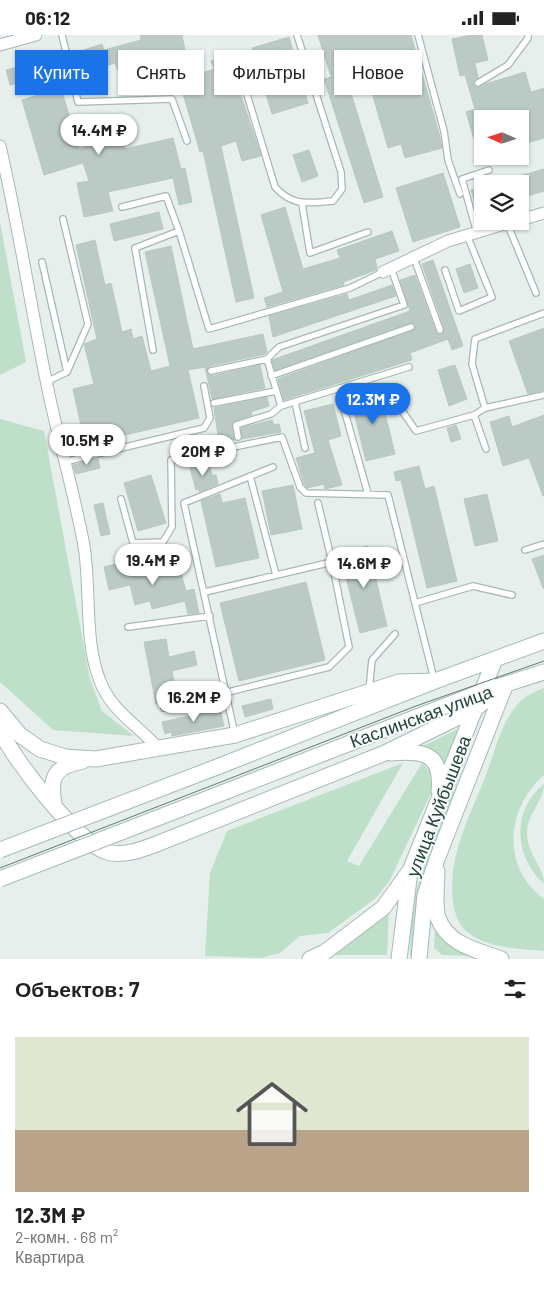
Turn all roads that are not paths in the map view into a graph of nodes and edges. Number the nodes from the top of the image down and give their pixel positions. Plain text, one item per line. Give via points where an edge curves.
1 (36, 35) edge
2 (62, 35) edge
3 (297, 35) edge
4 (418, 35) edge
5 (528, 35) edge
6 (0, 45) edge
7 (478, 83) dead end
8 (247, 95) edge
9 (187, 141) dead end
10 (0, 146) edge
11 (489, 170) dead end
12 (460, 194) dead end
13 (302, 204) junction
14 (122, 207) dead end
15 (544, 213) edge
16 (529, 217) edge
17 (63, 219) dead end
18 (485, 230) edge
19 (513, 230) edge
20 (179, 231) junction
21 (368, 232) dead end
22 (472, 234) junction
23 (414, 258) junction
24 (42, 262) dead end
25 (387, 270) junction
26 (445, 270) dead end
27 (536, 293) dead end
28 (544, 313) edge
29 (411, 327) dead end
30 (440, 330) dead end
31 (153, 350) dead end
32 (267, 359) junction
33 (409, 367) dead end
34 (67, 371) junction
35 (211, 371) dead end
36 (271, 376) junction
37 (46, 383) junction
38 (204, 386) dead end
39 (276, 391) junction
40 (544, 395) edge
41 (392, 396) dead end
42 (294, 402) junction
43 (214, 403) dead end
44 (280, 406) junction
45 (485, 407) junction
46 (344, 409) dead end
47 (474, 415) junction
48 (238, 437) dead end
49 (305, 448) dead end
50 (486, 449) dead end
51 (64, 462) junction
52 (272, 467) dead end
53 (250, 476) junction
54 (368, 495) junction
55 (121, 499) dead end
56 (318, 503) dead end
57 (544, 544) edge
58 (525, 550) dead end
59 (332, 562) junction
60 (276, 575) junction
61 (205, 592) junction
62 (512, 595) dead end
63 (415, 603) junction
64 (210, 616) junction
65 (128, 627) dead end
66 (395, 634) dead end
67 (544, 641) edge
68 (495, 659) junction
69 (544, 672) edge
70 (435, 681) junction
71 (505, 685) junction
72 (226, 692) junction
73 (369, 692) junction
74 (481, 692) junction
75 (164, 708) dead end
76 (474, 709) junction
77 (0, 711) edge
78 (0, 730) edge
79 (234, 735) junction
80 (159, 749) junction
81 (385, 753) junction
82 (96, 759) junction
83 (54, 804) junction
84 (438, 805) junction
85 (0, 850) edge
86 (437, 859) junction
87 (410, 871) junction
88 (0, 879) edge
89 (310, 959) edge
90 (399, 959) edge
91 (419, 959) edge
92 (501, 959) edge

1 - 6 street
2 - 9 lane via 78,102 172,99
3 - 13 lane via 341,172 342,189 333,201
4 - 12 lane via 444,131 448,160
5 - 7 lane via 508,65
8 - 13 lane via 275,187 283,197
10 - 37 street
11 - 22 lane via 462,179
13 - 21 lane via 310,253
14 - 20 lane via 166,195
15 - 16 street
17 - 34 lane via 88,324
18 - 22 street
19 - 27 lane
20 - 25 lane via 209,329 350,288
20 - 31 lane via 135,248
22 - 23 street via 448,241
22 - 26 lane via 492,297 459,311
23 - 25 street
23 - 30 lane
24 - 34 lane
25 - 32 lane via 404,305 279,347
28 - 45 lane via 475,339 472,364
29 - 36 lane
32 - 35 lane
32 - 36 lane
33 - 42 lane
34 - 37 lane
36 - 39 lane
37 - 51 street
38 - 51 lane via 210,418 204,428
39 - 43 lane
39 - 44 lane
40 - 45 lane
41 - 47 lane via 416,431
42 - 44 lane
42 - 49 lane
44 - 48 lane via 271,415 236,425
45 - 47 lane
46 - 54 lane
47 - 50 lane
51 - 80 street via 84,546 90,636 99,680 120,713
52 - 53 lane
53 - 60 lane
53 - 61 lane via 184,503
54 - 55 lane via 306,493 300,487 282,437 171,460 172,527 163,542 133,543
54 - 63 lane via 388,495
56 - 59 lane
57 - 58 lane
59 - 60 lane
59 - 72 lane via 349,647 329,667
60 - 61 lane
61 - 64 lane
62 - 63 lane via 473,586
63 - 70 lane
64 - 65 lane
64 - 72 lane
66 - 73 lane via 372,660
67 - 68 main road
68 - 70 main road
68 - 71 main road
68 - 74 main road, улица Куйбышева
69 - 71 main road, Каслинская улица
70 - 73 main road, Каслинская улица via 399,682
70 - 85 main road, bridge
71 - 74 main road, Каслинская улица
71 - 76 main road
71 - 86 main road, улица Куйбышева
72 - 75 lane
72 - 79 lane
73 - 79 main road, Каслинская улица
74 - 76 main road, улица Куйбышева
74 - 88 main road, Каслинская улица, bridge
76 - 81 main road
76 - 84 main road, улица Куйбышева
77 - 82 main road, Каслинская улица via 20,735 40,749 65,757
78 - 83 main road, Каслинская улица via 19,762
79 - 80 main road, Каслинская улица
80 - 82 main road, Каслинская улица
81 - 83 main road, Каслинская улица via 139,851 106,852 85,840
81 - 84 main road via 409,751 429,756 441,775
82 - 83 main road via 66,764 51,785
84 - 87 main road, улица Куйбышева
86 - 91 main road, улица Куйбышева via 425,895
86 - 92 main road via 438,917 447,933 459,944
87 - 89 main road via 383,908 325,952
87 - 90 main road, улица Куйбышева

